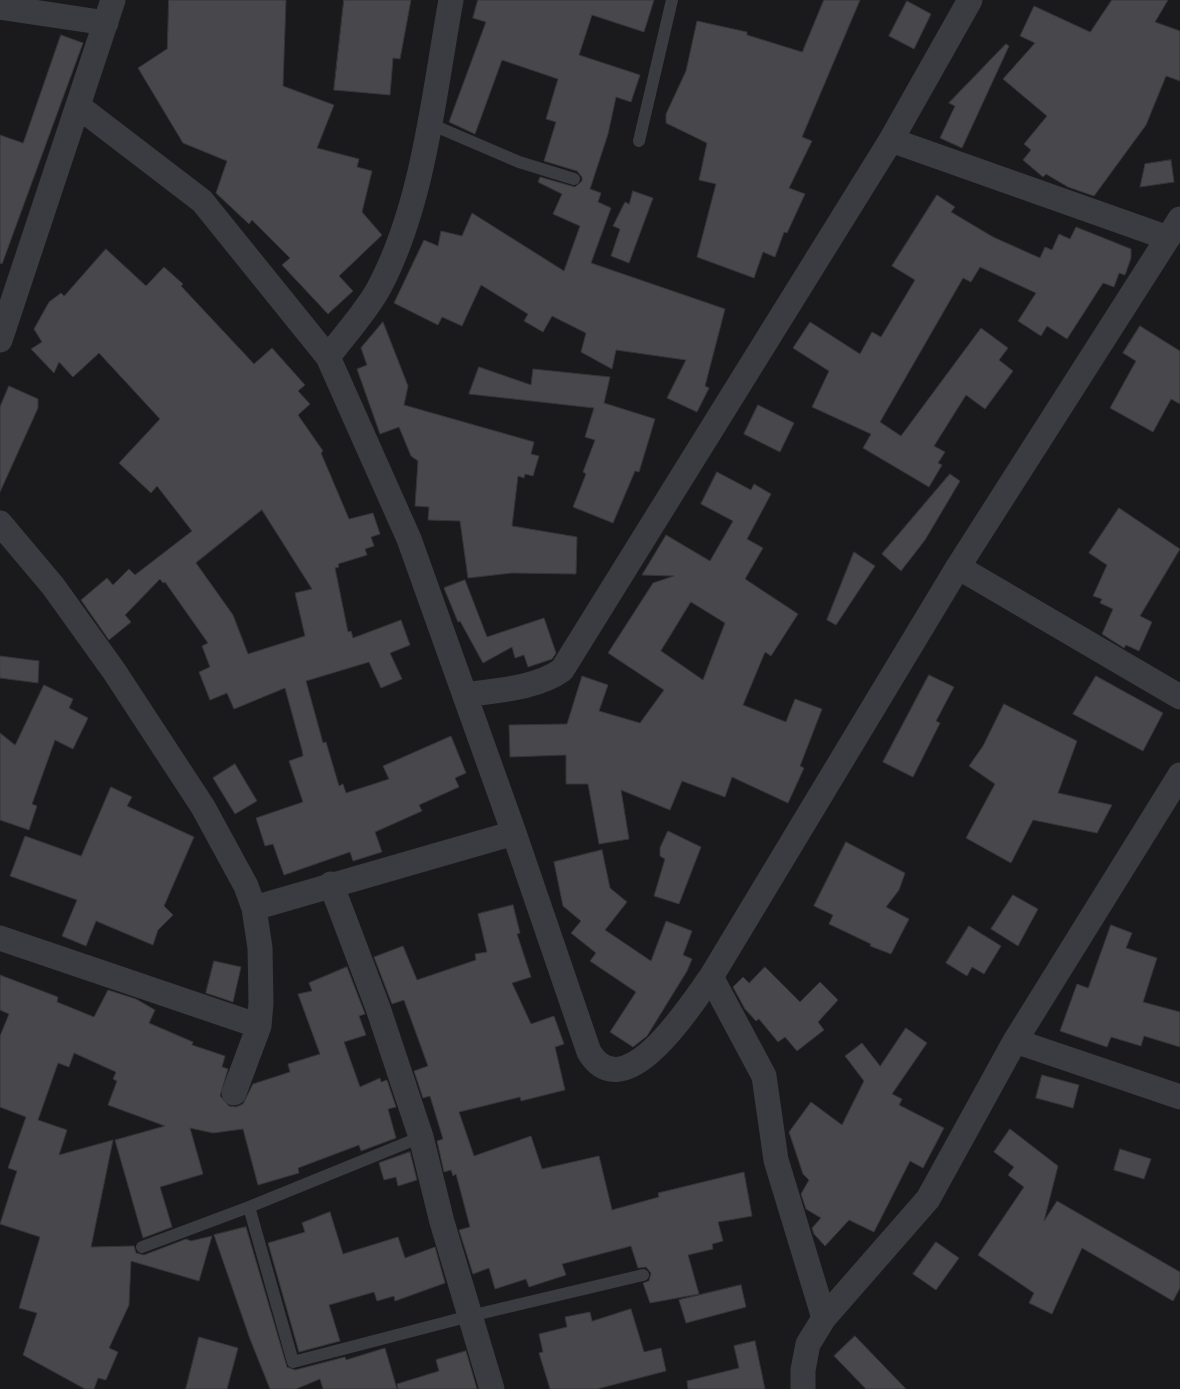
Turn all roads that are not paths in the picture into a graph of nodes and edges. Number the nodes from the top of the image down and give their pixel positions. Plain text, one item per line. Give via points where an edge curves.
1 (451, 0) edge
2 (672, 0) edge
3 (970, 0) edge
4 (0, 7) edge
5 (110, 11) edge
6 (78, 106) junction
7 (428, 123) junction
8 (891, 140) junction
9 (639, 141) dead end
10 (574, 179) dead end
11 (1174, 229) edge
12 (0, 340) edge
13 (328, 357) junction
14 (0, 524) edge
15 (958, 567) junction
16 (465, 695) junction
17 (1180, 697) edge
18 (1180, 775) edge
19 (514, 832) junction
20 (331, 884) junction
21 (254, 908) junction
22 (0, 938) edge
23 (711, 977) junction
24 (259, 1026) junction
25 (1015, 1041) junction
26 (234, 1093) dead end
27 (1180, 1097) edge
28 (420, 1137) junction
29 (250, 1207) junction
30 (142, 1247) dead end
31 (643, 1274) dead end
32 (470, 1316) junction
33 (824, 1318) junction
34 (492, 1389) edge
35 (803, 1389) edge

1 - 7 street
2 - 9 lane
3 - 8 street
4 - 5 street
5 - 6 street
6 - 12 street
6 - 13 street via 202,201
7 - 10 lane via 519,162
7 - 13 street via 417,182 400,242 379,288
8 - 11 street
8 - 16 street via 562,670 548,680
11 - 15 street
13 - 16 street via 409,539
14 - 21 street via 53,586 130,695 203,807 246,886
15 - 17 street
15 - 23 street
16 - 19 street
18 - 25 street
19 - 20 street
19 - 23 street via 595,1062 615,1069 632,1065 648,1055 666,1037
20 - 21 street
20 - 28 street via 378,1008
21 - 24 street via 260,948 262,1003
22 - 24 street
23 - 33 street via 764,1076 776,1160
24 - 26 street
25 - 27 street
25 - 33 street via 928,1199
28 - 29 lane
28 - 32 street
29 - 30 lane
29 - 32 lane via 293,1362
31 - 32 lane
32 - 34 street
33 - 35 street via 808,1344

